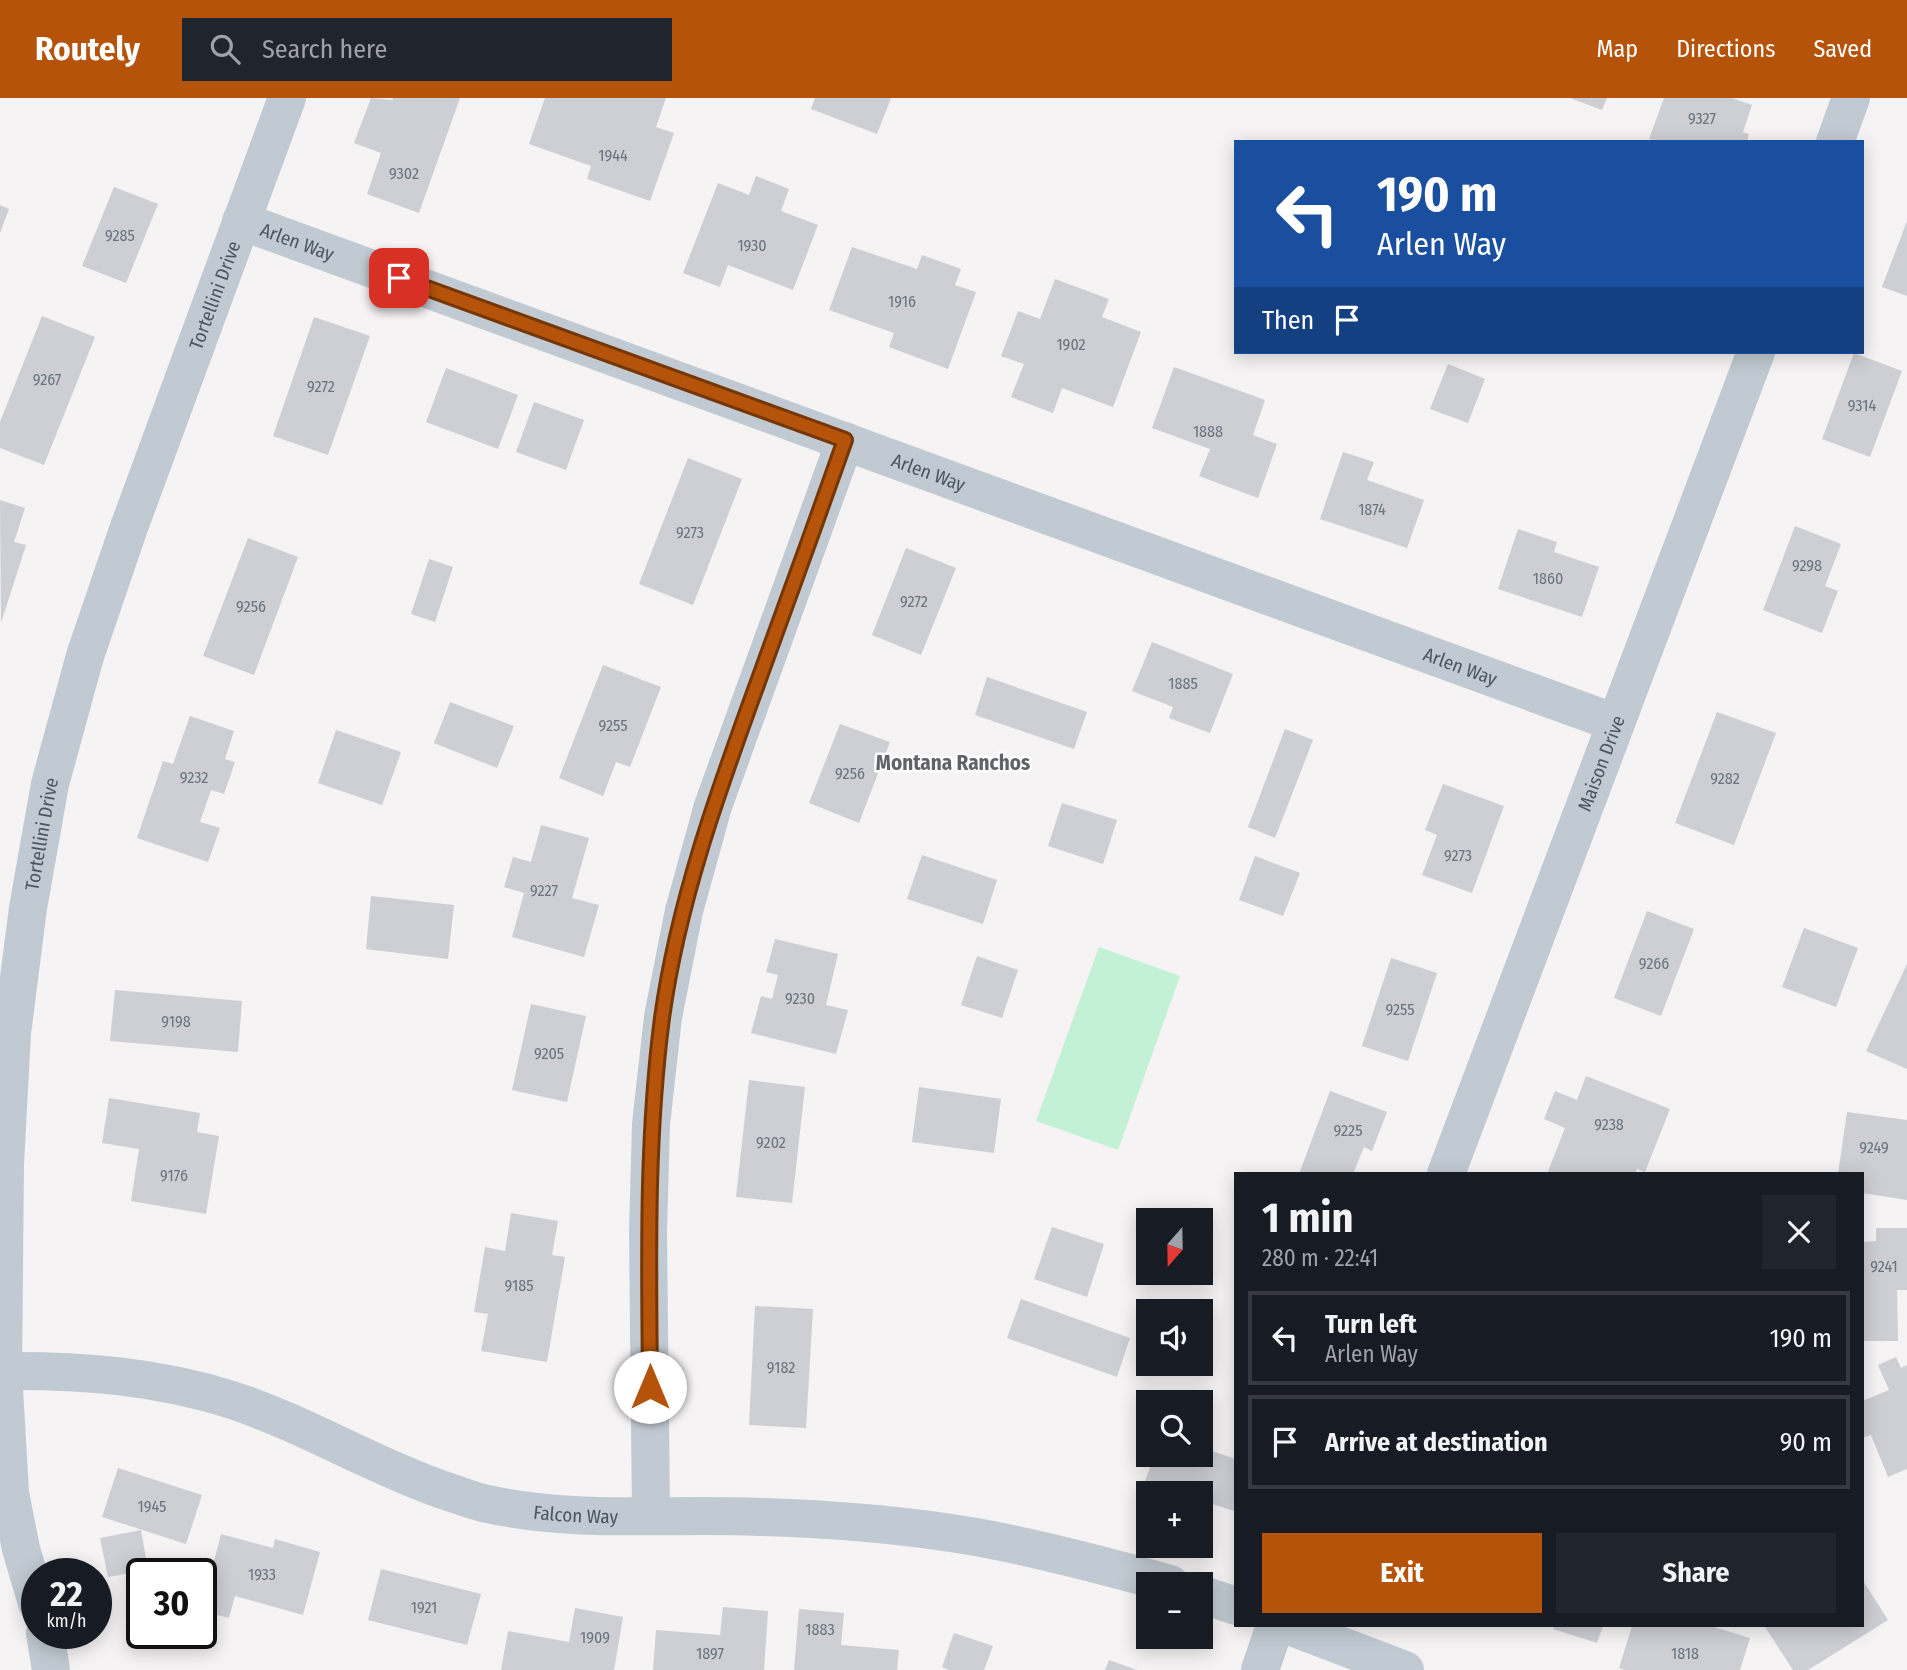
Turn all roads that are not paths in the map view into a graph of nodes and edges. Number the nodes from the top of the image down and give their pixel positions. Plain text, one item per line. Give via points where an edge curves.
1 (287, 98) edge
2 (1851, 98) edge
3 (1836, 140) edge
4 (241, 221) junction
5 (1755, 354) edge
6 (845, 440) junction
7 (1616, 723) junction
8 (1448, 1172) edge
9 (1, 1371) edge
10 (650, 1516) junction
11 (24, 1558) edge
12 (1136, 1575) edge
13 (1213, 1598) edge
14 (1234, 1605) edge
15 (1275, 1627) edge
16 (1292, 1627) edge
17 (48, 1649) edge
18 (51, 1670) edge
19 (1259, 1670) edge
20 (1405, 1670) edge

1 - 4 street, Tortellini Drive
2 - 3 street
4 - 6 street, Arlen Way
4 - 9 street, Tortellini Drive via 85,656 50,784 12,1033
5 - 7 street, Maison Drive
6 - 7 street, Arlen Way
6 - 10 street via 713,806 684,911 663,1017 649,1192
7 - 8 street, Maison Drive
9 - 10 street, Falcon Way via 65,1370 152,1380 233,1401 405,1477 483,1503 569,1516
9 - 11 street, Tortellini Drive via 10,1493
10 - 12 street, Falcon Way via 881,1524 975,1537
13 - 14 street
15 - 19 street
16 - 20 street
17 - 18 street

